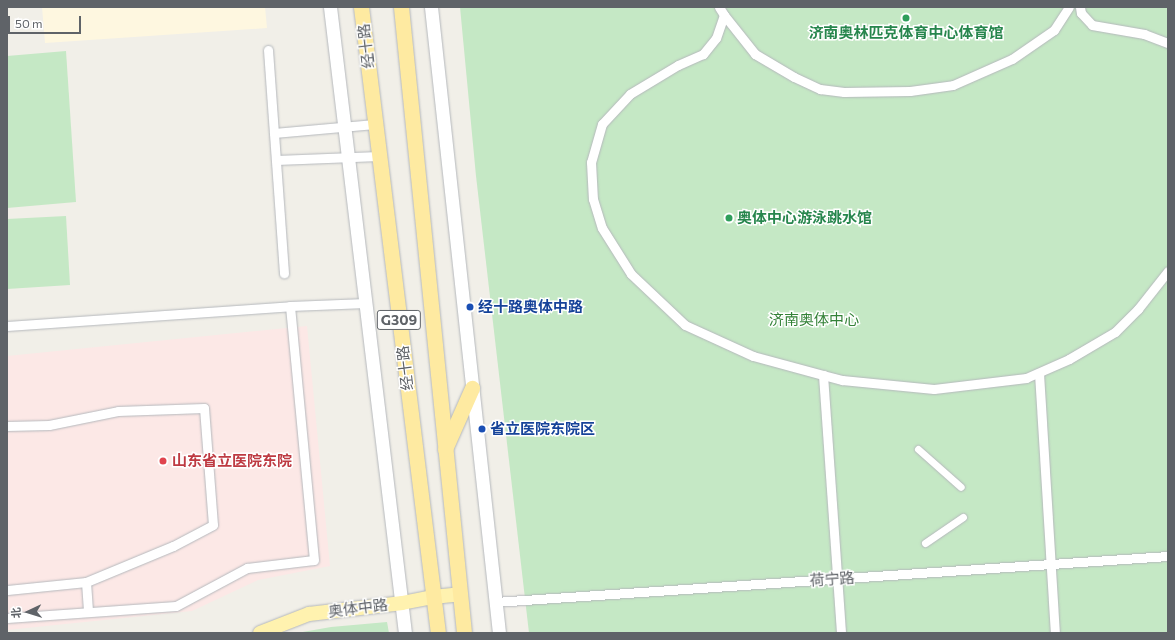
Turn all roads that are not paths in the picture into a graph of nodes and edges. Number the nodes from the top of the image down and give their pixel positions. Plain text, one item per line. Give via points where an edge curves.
1 (330, 7) edge
2 (361, 7) edge
3 (401, 7) edge
4 (431, 7) edge
5 (719, 7) edge
6 (1069, 7) edge
7 (1080, 7) edge
8 (724, 15) junction
9 (1168, 43) edge
10 (268, 50) dead end
11 (375, 124) junction
12 (344, 127) junction
13 (274, 133) junction
14 (379, 156) junction
15 (348, 158) junction
16 (276, 160) junction
17 (1168, 271) edge
18 (284, 273) dead end
19 (366, 303) junction
20 (290, 306) junction
21 (7, 326) edge
22 (1039, 373) junction
23 (823, 375) junction
24 (472, 388) junction
25 (7, 426) edge
26 (918, 448) dead end
27 (445, 450) junction
28 (958, 484) dead end
29 (961, 519) dead end
30 (925, 543) dead end
31 (1168, 556) edge
32 (1051, 564) junction
33 (837, 578) junction
34 (86, 582) junction
35 (7, 590) edge
36 (460, 594) junction
37 (433, 596) junction
38 (495, 602) junction
39 (402, 603) junction
40 (88, 612) junction
41 (7, 618) edge
42 (260, 633) edge
43 (405, 633) edge
44 (438, 633) edge
45 (464, 633) edge
46 (499, 633) edge
47 (841, 633) edge
48 (1055, 633) edge

1 - 12 main road, 经十路
2 - 11 highway, 经十路 / G309
3 - 27 highway, 经十路 / G309
4 - 24 main road
5 - 8 street
6 - 8 street via 1054,30 1012,59 953,85 910,91 844,92 820,89 755,54
7 - 9 street via 1081,13 1092,25 1144,34
8 - 23 street via 716,38 703,54 678,65 630,94 602,124 590,162 593,199 602,228 631,274 685,325 753,356
10 - 13 street
11 - 12 street
11 - 14 highway, 经十路 / G309
12 - 13 street
12 - 15 main road, 经十路
13 - 16 street
14 - 15 street
14 - 37 highway, 经十路 / G309
15 - 16 street
15 - 19 main road, 经十路
16 - 18 street
17 - 22 street via 1138,309 1114,332 1069,359
19 - 20 street
19 - 39 main road, 经十路
20 - 21 street
20 - 40 street via 314,560 247,568 176,606
22 - 23 street via 1026,378 934,389 842,380
22 - 32 street
23 - 33 street
24 - 27 highway
24 - 38 main road
25 - 34 street via 49,425 118,411 204,408 213,525 174,546
26 - 28 street
27 - 36 highway, 经十路 / G309
29 - 30 street
31 - 32 street, 荷宁路
32 - 33 street, 荷宁路
32 - 48 street
33 - 38 street, 荷宁路
33 - 47 street
34 - 35 street
34 - 40 street
36 - 37 main road, 奥体中路
36 - 45 highway, 经十路 / G309
37 - 39 main road, 奥体中路
37 - 44 highway, 经十路 / G309
38 - 46 main road
39 - 42 main road, 奥体中路 via 309,614
39 - 43 main road, 经十路
40 - 41 street

